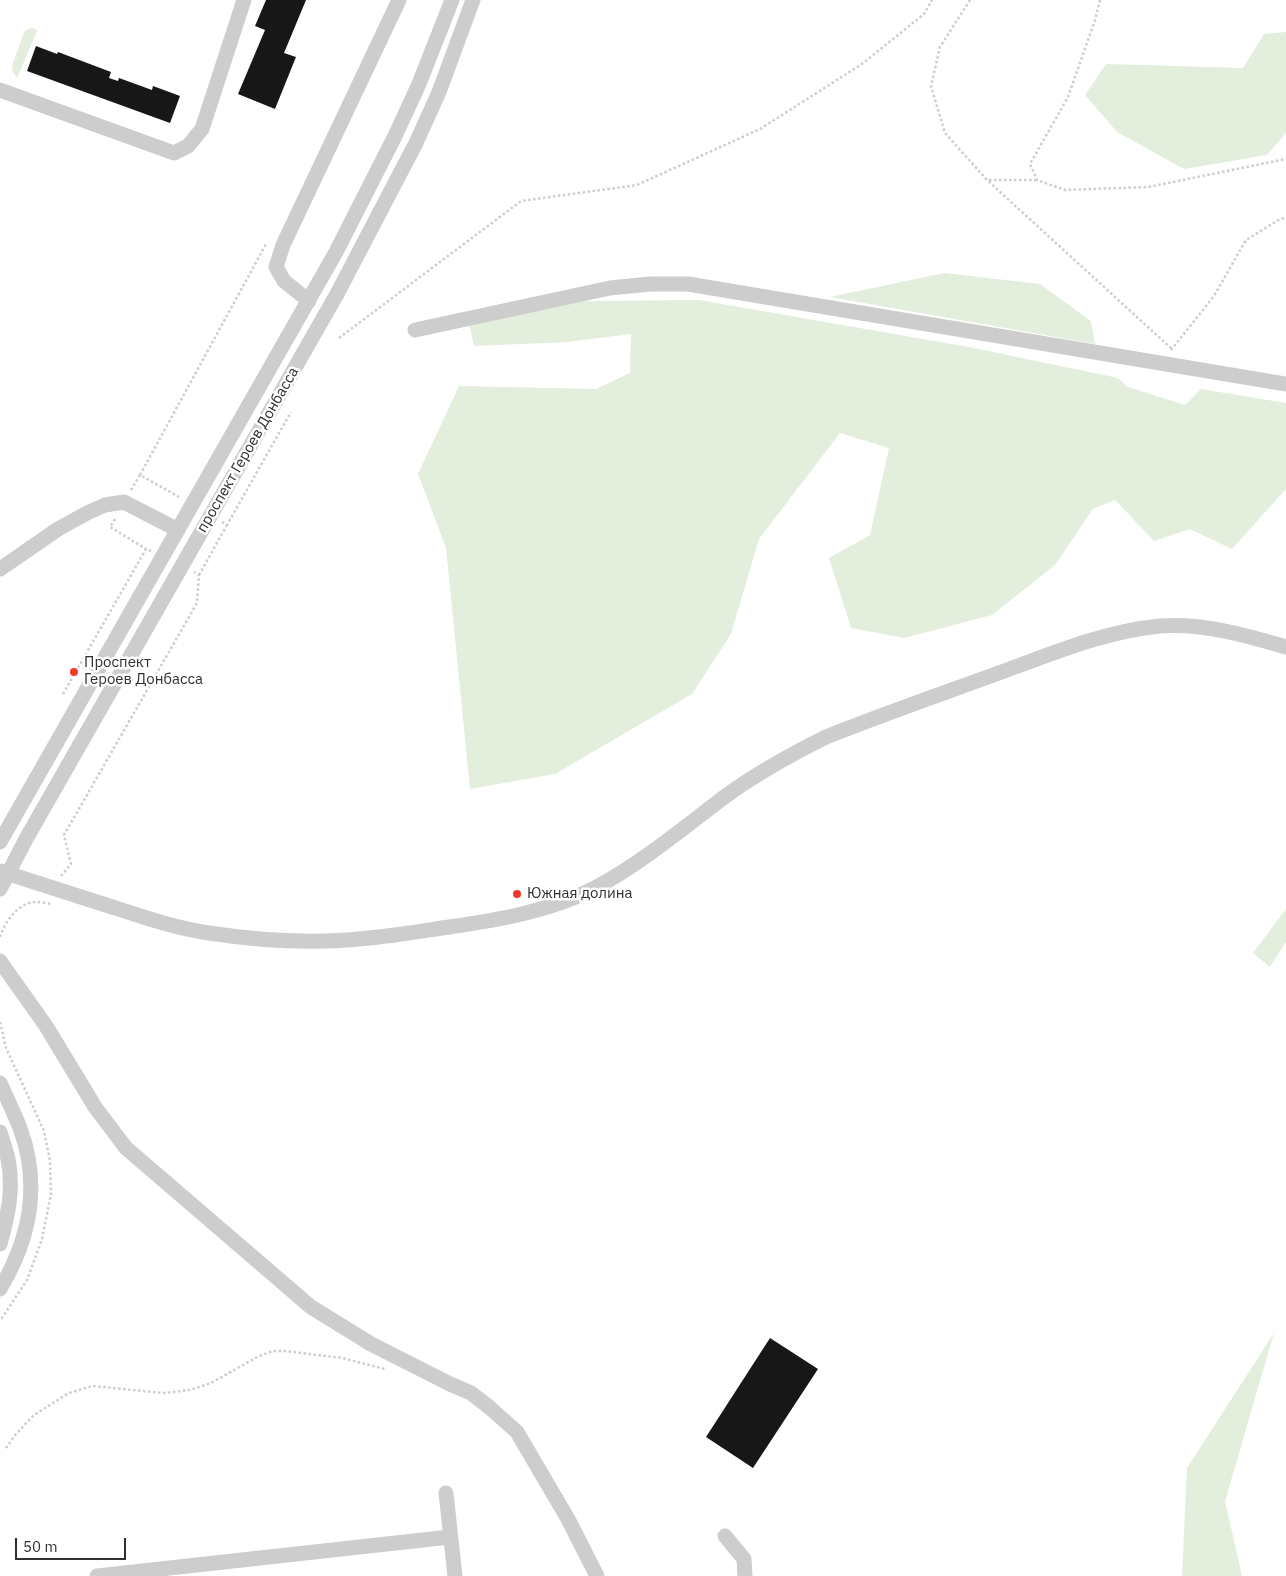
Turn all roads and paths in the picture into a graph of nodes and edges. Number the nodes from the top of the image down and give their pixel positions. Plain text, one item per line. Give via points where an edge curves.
1 (244, 0) edge
2 (399, 0) edge
3 (452, 0) edge
4 (473, 0) edge
5 (932, 0) edge
6 (970, 0) edge
7 (1100, 0) edge
8 (0, 90) edge
9 (1286, 159) edge
10 (987, 180) junction
11 (1037, 180) junction
12 (1286, 218) edge
13 (266, 244) dead end
14 (309, 300) junction
15 (415, 330) dead end
16 (339, 338) dead end
17 (1172, 349) junction
18 (1161, 363) junction
19 (1286, 384) edge
20 (140, 475) dead end
21 (227, 525) dead end
22 (178, 530) junction
23 (0, 568) edge
24 (199, 575) dead end
25 (1286, 647) edge
26 (0, 842) edge
27 (4, 872) edge
28 (0, 889) edge
29 (0, 961) edge
30 (0, 1083) edge
31 (0, 1132) edge
32 (0, 1244) edge
33 (0, 1289) edge
34 (393, 1372) dead end
35 (6, 1448) dead end
36 (446, 1493) dead end
37 (725, 1536) dead end
38 (450, 1537) junction
39 (97, 1576) edge
40 (455, 1576) edge
41 (597, 1576) edge
42 (745, 1576) edge

1 - 8 street via 202,129 188,146 174,153
2 - 14 street via 283,245 276,267 284,281
3 - 14 street, проспект Героев Донбасса via 395,136
4 - 27 street, проспект Героев Донбасса via 416,143 337,294
5 - 16 path via 924,14 862,64 760,129 637,185 521,201
6 - 10 path via 940,47 931,86 945,133
7 - 11 path via 1068,97 1030,164
9 - 11 path via 1148,188 1065,190
10 - 11 path
10 - 17 path
12 - 17 path via 1246,240 1214,296
13 - 20 path
14 - 22 street, проспект Героев Донбасса
15 - 18 street via 610,288 688,284
17 - 18 path
18 - 19 street
21 - 24 path
22 - 23 street via 124,502 105,505 58,529
22 - 26 street, проспект Героев Донбасса
25 - 27 street via 1249,636 1189,626 1160,626 1123,632 1074,646 826,737 788,756 723,798 654,852 593,889 553,905 467,924 326,941 242,938 159,922
27 - 28 street, проспект Героев Донбасса
29 - 41 street via 126,1148 311,1308 371,1344 471,1393 516,1432 568,1519
30 - 33 street via 20,1129 31,1184 23,1243
31 - 32 street via 8,1160 10,1186 8,1215
34 - 35 path via 342,1358 272,1351 211,1383 190,1390 164,1393 92,1386 69,1393 34,1415
36 - 38 street
37 - 42 street via 744,1559
38 - 39 street
38 - 40 street

